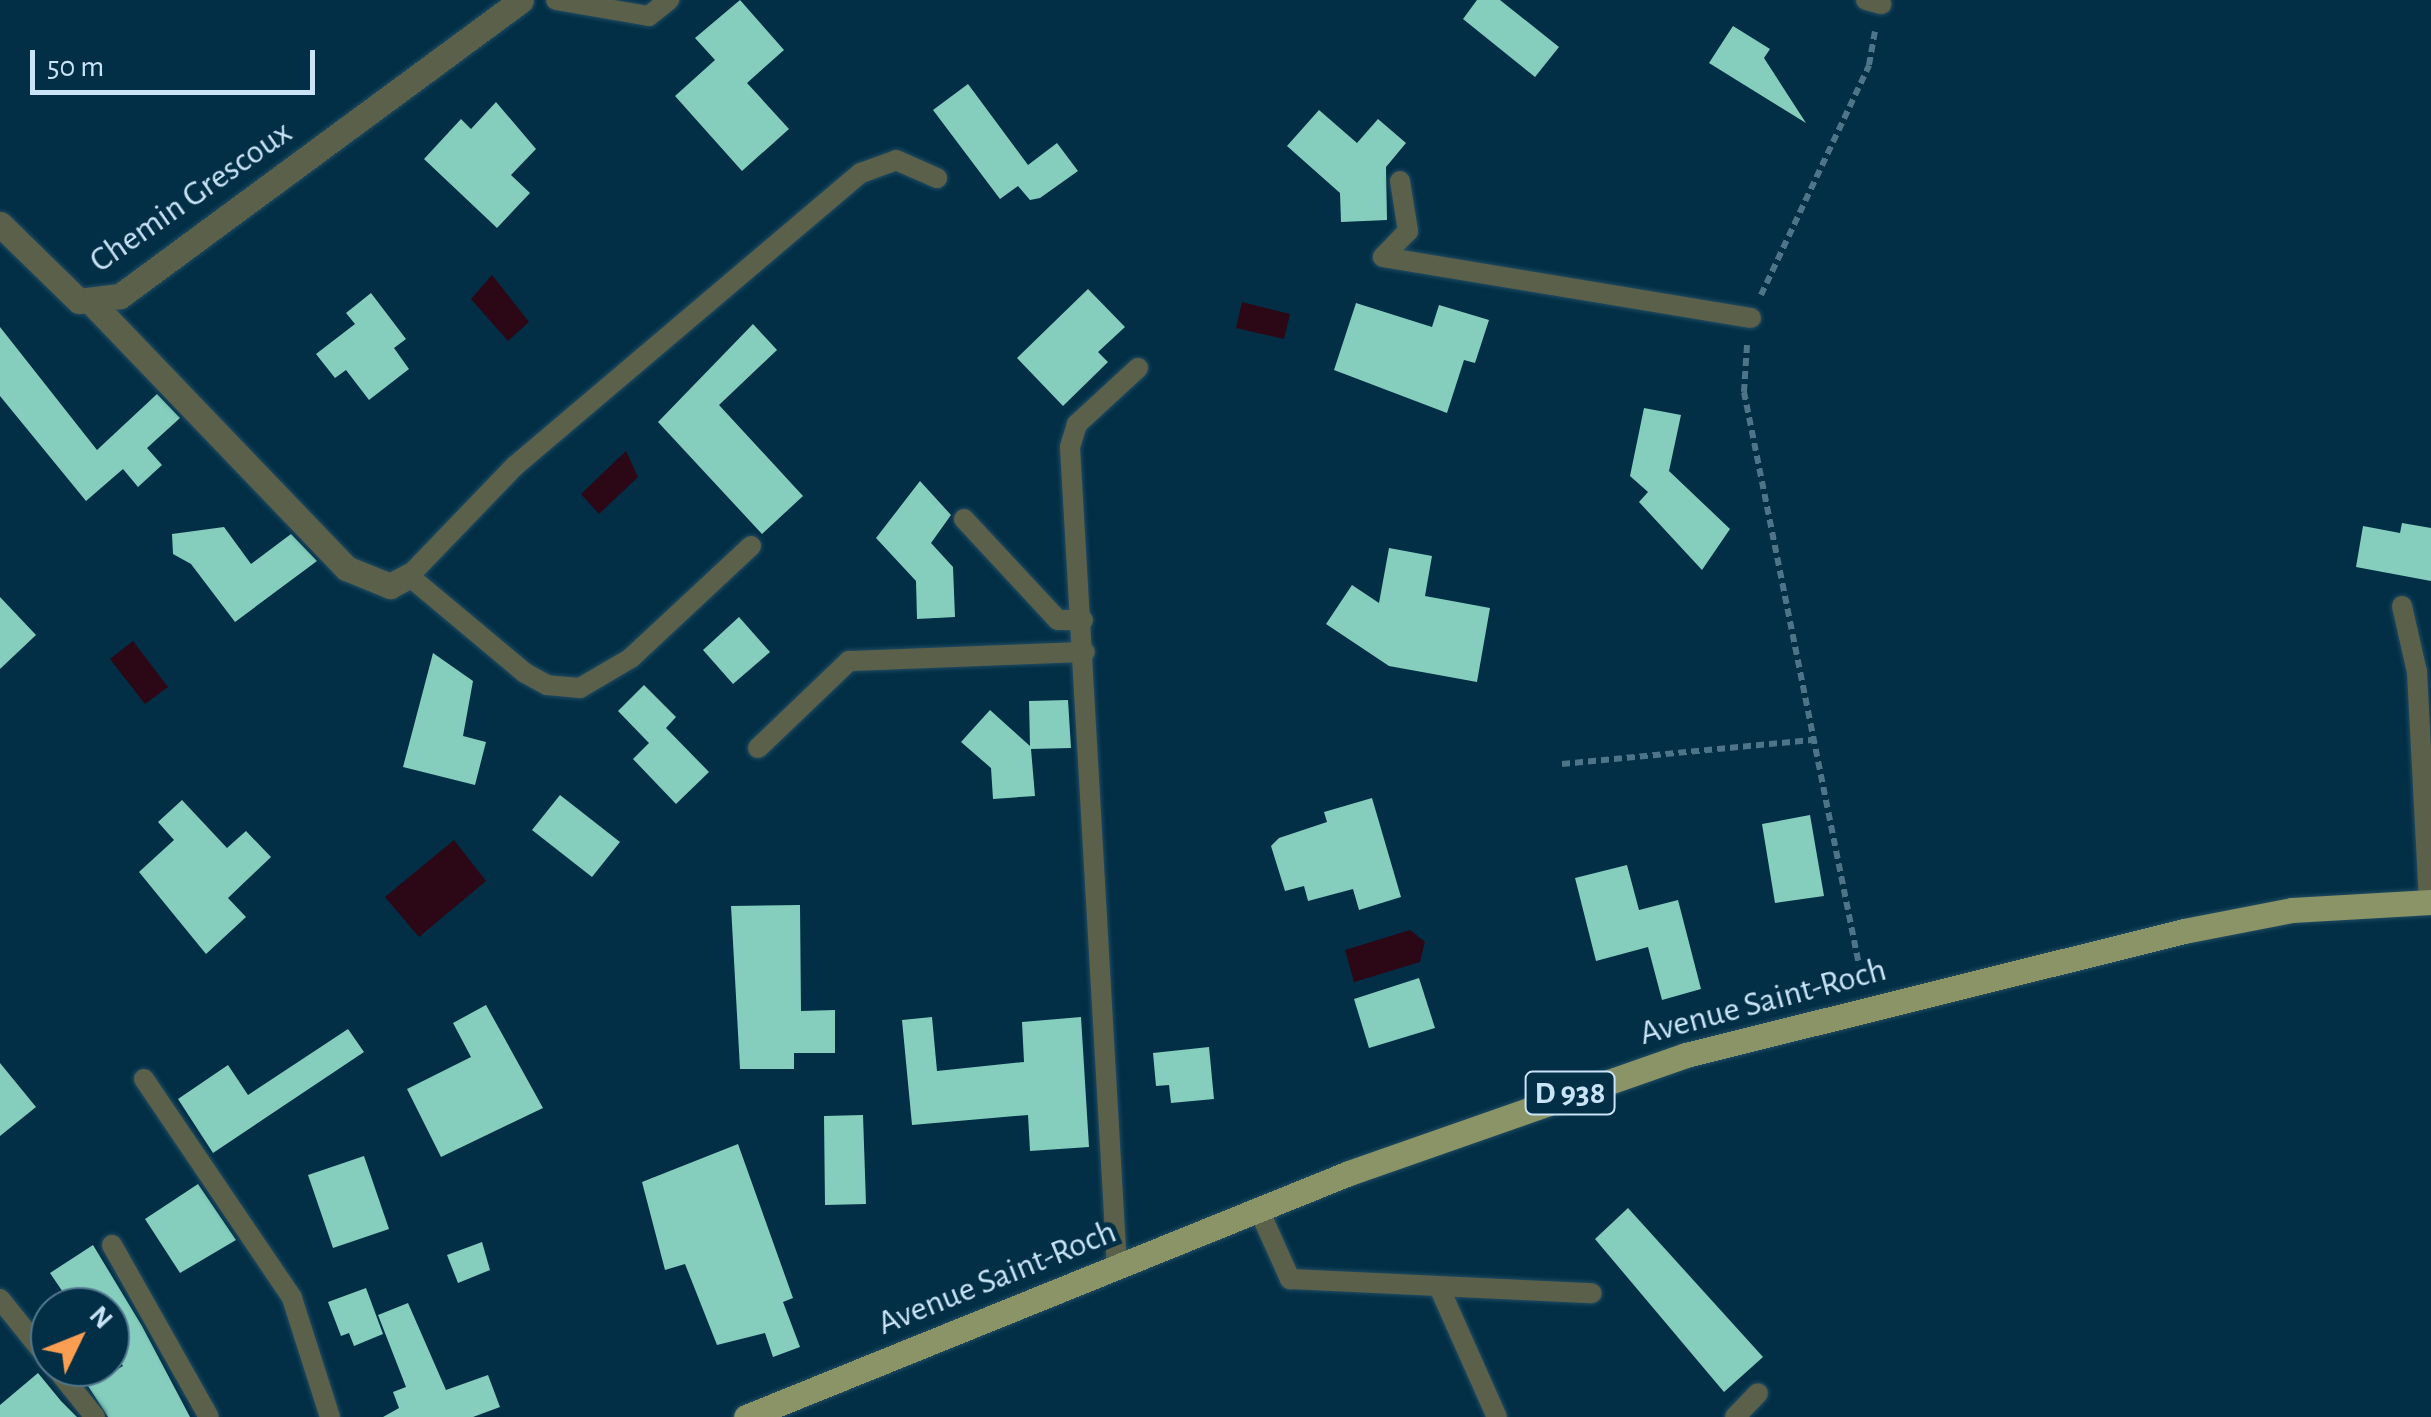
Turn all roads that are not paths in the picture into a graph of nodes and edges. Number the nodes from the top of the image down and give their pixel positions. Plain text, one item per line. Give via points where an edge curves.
1 (521, 0) edge
2 (556, 0) edge
3 (670, 0) edge
4 (937, 178) dead end
5 (1400, 182) dead end
6 (0, 224) edge
7 (93, 304) junction
8 (1751, 318) road end
9 (1138, 368) dead end
10 (964, 519) dead end
11 (750, 546) dead end
12 (410, 576) junction
13 (2402, 606) dead end
14 (1084, 620) junction
15 (1085, 652) junction
16 (758, 748) dead end
17 (2430, 902) edge
18 (144, 1079) dead end
19 (1259, 1210) junction
20 (112, 1245) dead end
21 (1117, 1267) junction
22 (1439, 1287) junction
23 (1592, 1292) dead end
24 (0, 1299) edge
25 (30, 1336) edge
26 (71, 1387) edge
27 (1758, 1392) dead end
28 (96, 1417) edge
29 (209, 1417) edge
30 (330, 1417) edge
31 (746, 1417) edge
32 (1497, 1417) edge
33 (1734, 1417) edge

1 - 7 street, Chemin Grescoux via 120,296
2 - 3 lane via 649,16
4 - 12 lane via 896,160 861,173 515,466
5 - 8 lane via 1408,232 1383,257
6 - 7 street, Chemin Grescoux via 55,286
7 - 12 street, Chemin Grescoux via 346,568 379,584
9 - 14 lane via 1077,424 1070,447
10 - 14 lane via 1058,620
11 - 12 lane via 631,658 580,688 547,685 525,673
13 - 17 lane via 2417,672
14 - 15 lane
15 - 16 lane via 848,661
15 - 21 lane
17 - 19 main road, Avenue Saint-Roch / D 938 via 2292,910 1686,1055 1523,1108
18 - 30 lane via 292,1298
19 - 21 main road, Avenue Saint-Roch / D 938
19 - 22 lane via 1290,1278
20 - 29 lane
21 - 31 main road, Avenue Saint-Roch / D 938
22 - 23 lane
22 - 32 lane
24 - 25 lane
26 - 28 lane
27 - 33 lane

